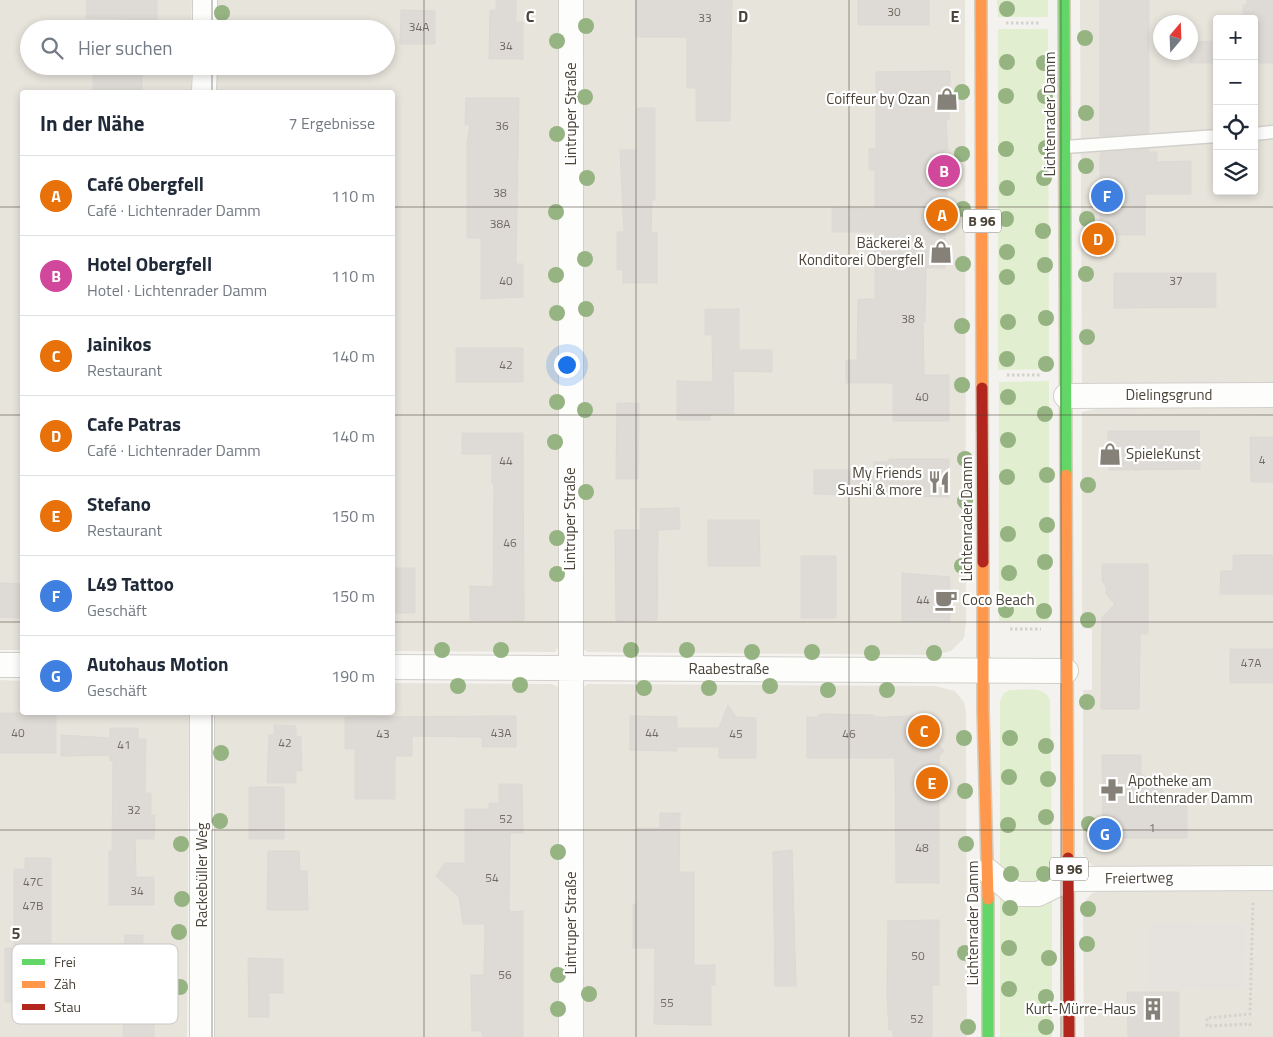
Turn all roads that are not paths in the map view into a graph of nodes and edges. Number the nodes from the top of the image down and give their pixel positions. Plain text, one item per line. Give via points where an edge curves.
1 (205, 0) edge
2 (571, 0) edge
3 (981, 0) edge
4 (1064, 0) edge
5 (205, 20) edge
6 (205, 75) edge
7 (204, 90) edge
8 (1273, 132) edge
9 (1258, 134) edge
10 (1213, 136) edge
11 (1065, 147) junction
12 (1273, 395) edge
13 (1066, 396) junction
14 (0, 665) edge
15 (20, 665) edge
16 (395, 667) edge
17 (570, 668) junction
18 (983, 670) junction
19 (1066, 671) junction
20 (202, 715) edge
21 (988, 871) junction
22 (1273, 878) edge
23 (1069, 879) junction
24 (202, 1037) edge
25 (571, 1037) edge
26 (988, 1037) edge
27 (1069, 1037) edge

1 - 5 street
2 - 17 street, Lintruper Straße
3 - 18 main road, Lichtenrader Damm / B 96
4 - 11 main road, Lichtenrader Damm / B 96
6 - 7 street
8 - 9 lane
10 - 11 lane
11 - 13 main road, Lichtenrader Damm / B 96
12 - 13 street, Dielingsgrund
13 - 19 main road, Lichtenrader Damm / B 96
14 - 15 street
16 - 17 street, Raabestraße
17 - 18 street, Raabestraße
17 - 25 street, Lintruper Straße
18 - 19 street, Raabestraße
18 - 21 main road, Lichtenrader Damm / B 96
19 - 23 main road, Lichtenrader Damm / B 96
20 - 24 street, Rackebüller Weg
21 - 23 street, Freiertweg via 1015,894 1038,894
21 - 26 main road, Lichtenrader Damm / B 96
22 - 23 street, Freiertweg
23 - 27 main road, Lichtenrader Damm / B 96

